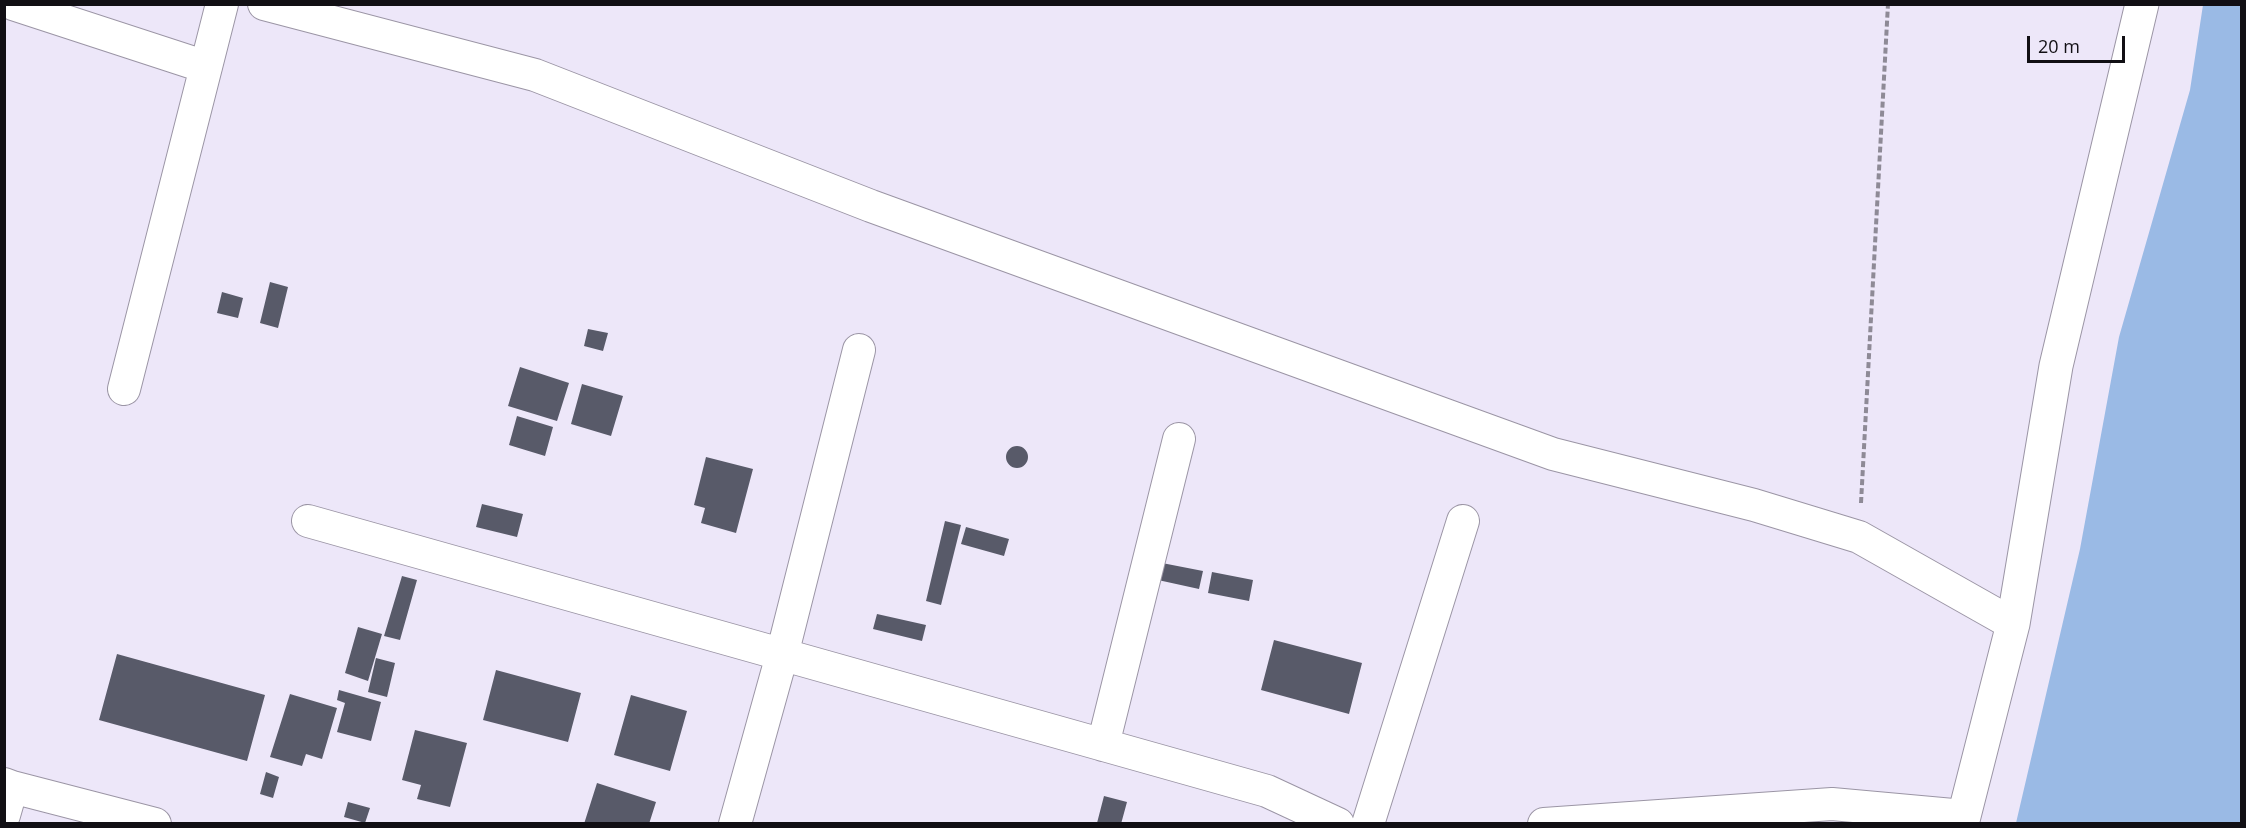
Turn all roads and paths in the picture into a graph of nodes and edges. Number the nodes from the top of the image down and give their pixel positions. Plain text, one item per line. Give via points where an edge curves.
1 (13, 4) edge
2 (222, 4) edge
3 (264, 4) edge
4 (1888, 4) edge
5 (2142, 4) edge
6 (206, 67) junction
7 (859, 350) dead end
8 (124, 389) dead end
9 (1179, 439) dead end
10 (308, 521) dead end
11 (1463, 521) dead end
12 (1859, 537) junction
13 (2013, 624) junction
14 (783, 655) junction
15 (1102, 745) junction
16 (7, 795) edge
17 (1833, 814) edge
18 (1963, 820) edge
19 (155, 824) edge
20 (735, 824) edge
21 (1338, 824) edge
22 (1368, 824) edge
23 (1544, 824) edge

1 - 6 street
2 - 6 street
3 - 12 street via 535,75 871,206 1553,454 1754,505
4 - 12 path
5 - 13 highway via 2056,366
6 - 8 street
7 - 14 street
9 - 15 street
10 - 14 street
11 - 22 street
12 - 13 street
13 - 18 highway
14 - 15 street
14 - 20 street
15 - 21 street via 1267,791
16 - 19 street
17 - 18 street
17 - 23 street

